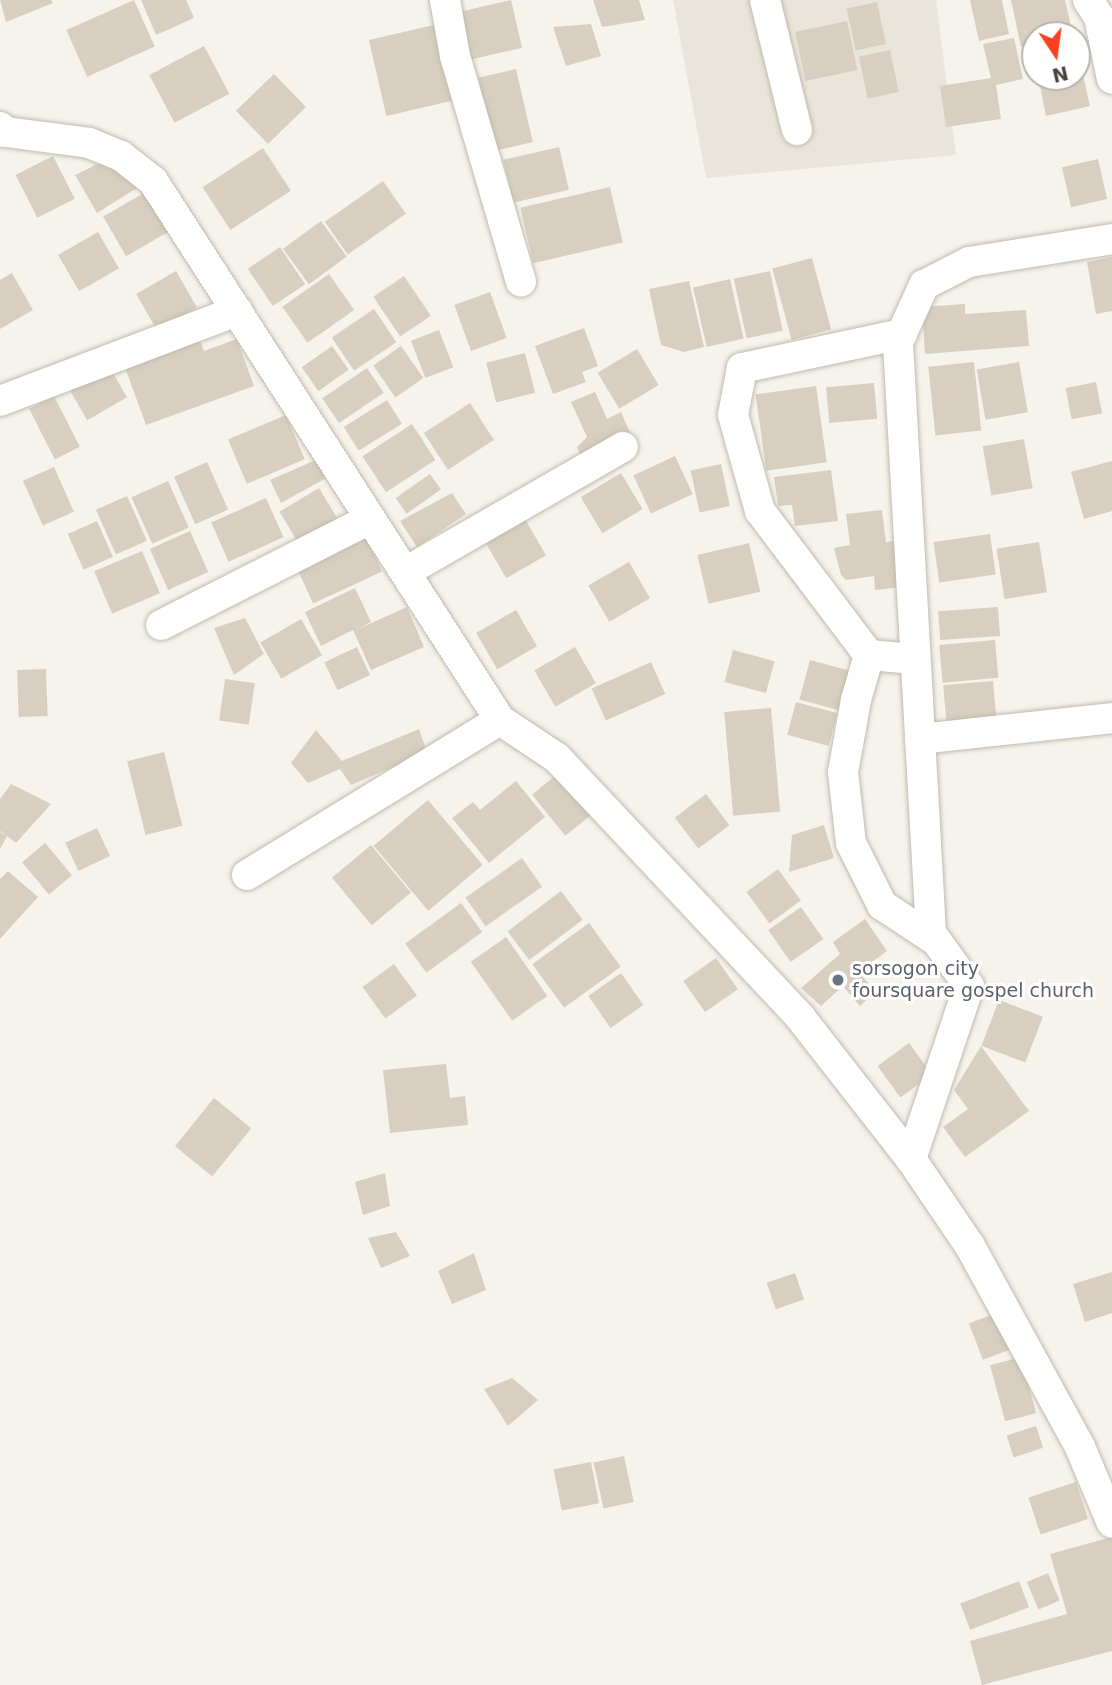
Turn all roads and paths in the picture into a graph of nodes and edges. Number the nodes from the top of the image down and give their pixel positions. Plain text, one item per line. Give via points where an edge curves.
1 (445, 0) edge
2 (765, 0) edge
3 (1100, 10) edge
4 (1112, 79) edge
5 (797, 130) dead end
6 (2, 131) edge
7 (1112, 239) edge
8 (521, 282) dead end
9 (237, 311) junction
10 (902, 334) junction
11 (0, 401) edge
12 (623, 447) dead end
13 (370, 519) junction
14 (407, 571) junction
15 (162, 625) dead end
16 (869, 655) junction
17 (915, 659) junction
18 (1112, 718) edge
19 (500, 720) junction
20 (920, 739) junction
21 (247, 875) dead end
22 (935, 940) junction
23 (911, 1160) junction
24 (1112, 1523) edge

1 - 8 street via 455,56
2 - 5 street
3 - 4 street
6 - 9 street via 89,144 121,156 153,181
7 - 10 street via 969,262 924,285
9 - 11 street
9 - 13 street
10 - 16 street via 742,368 733,415 760,511
10 - 17 street via 899,355
12 - 14 street
13 - 14 street
13 - 15 street
14 - 19 street
16 - 17 street
16 - 22 street via 843,772 851,843 882,905
17 - 20 street
18 - 20 street
19 - 21 street
19 - 23 street via 557,758 800,1017
20 - 22 street
22 - 23 street via 969,986
23 - 24 street via 977,1258 1080,1447

